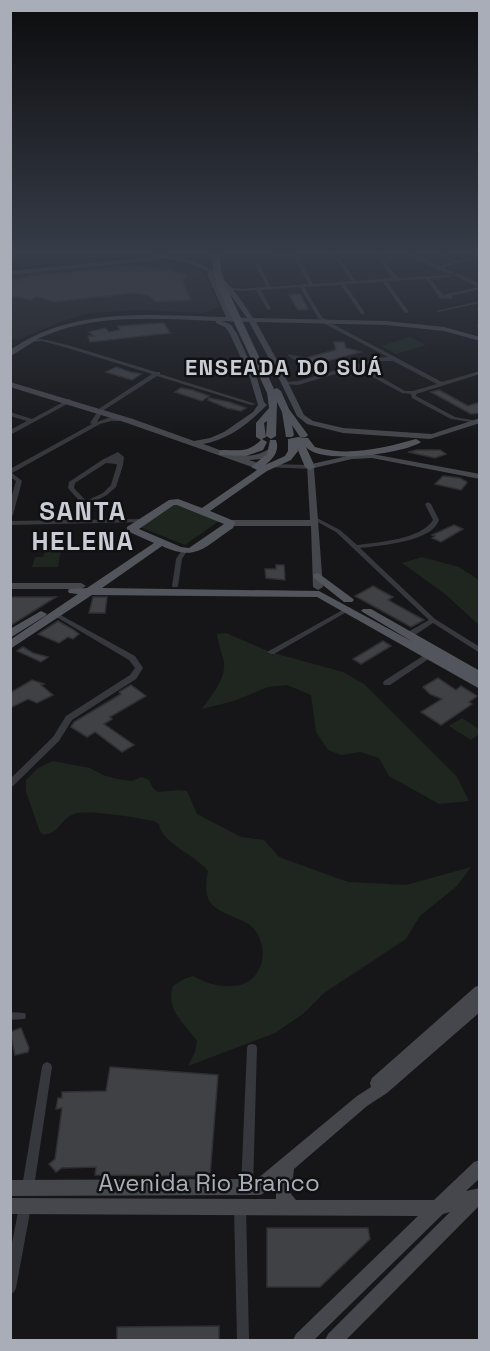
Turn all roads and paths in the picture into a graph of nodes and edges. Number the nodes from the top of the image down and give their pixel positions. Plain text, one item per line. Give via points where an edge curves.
1 (88, 318) edge
2 (184, 318) edge
3 (187, 318) edge
4 (232, 318) edge
5 (237, 318) edge
6 (242, 318) edge
7 (249, 318) edge
8 (264, 318) edge
9 (320, 318) junction
10 (321, 318) edge
11 (288, 321) junction
12 (351, 322) junction
13 (256, 330) junction
14 (345, 332) junction
15 (480, 333) edge
16 (261, 338) junction
17 (480, 339) edge
18 (29, 341) junction
19 (238, 345) junction
20 (10, 347) edge
21 (262, 348) junction
22 (381, 351) junction
23 (10, 354) edge
24 (243, 358) junction
25 (272, 359) junction
26 (380, 359) junction
27 (399, 360) junction
28 (357, 366) junction
29 (480, 372) edge
30 (158, 373) junction
31 (285, 383) junction
32 (12, 384) edge
33 (441, 384) junction
34 (274, 392) junction
35 (414, 393) junction
36 (69, 402) junction
37 (275, 404) junction
38 (257, 405) junction
39 (284, 408) junction
40 (100, 411) junction
41 (10, 414) edge
42 (32, 421) junction
43 (130, 421) junction
44 (477, 421) edge
45 (90, 427) junction
46 (10, 433) edge
47 (434, 436) junction
48 (297, 438) junction
49 (188, 441) junction
50 (416, 442) junction
51 (272, 443) junction
52 (377, 450) junction
53 (222, 453) junction
54 (340, 456) junction
55 (235, 457) junction
56 (418, 464) junction
57 (262, 468) junction
58 (310, 470) junction
59 (10, 473) edge
60 (480, 477) edge
61 (85, 504) junction
62 (428, 504) dead end
63 (200, 510) junction
64 (10, 515) edge
65 (113, 521) junction
66 (143, 521) junction
67 (74, 522) junction
68 (10, 523) edge
69 (230, 523) junction
70 (315, 523) junction
71 (131, 530) junction
72 (156, 541) junction
73 (356, 547) junction
74 (184, 551) junction
75 (318, 582) junction
76 (10, 586) edge
77 (175, 586) junction
78 (84, 589) junction
79 (10, 592) edge
80 (303, 592) junction
81 (348, 605) junction
82 (55, 614) junction
83 (433, 620) junction
84 (10, 635) edge
85 (409, 635) junction
86 (10, 646) edge
87 (480, 651) edge
88 (271, 652) dead end
89 (429, 656) junction
90 (480, 676) edge
91 (387, 683) dead end
92 (480, 686) edge
93 (10, 784) edge
94 (480, 992) edge
95 (480, 1003) edge
96 (252, 1048) dead end
97 (47, 1067) dead end
98 (362, 1101) junction
99 (286, 1164) junction
100 (480, 1167) edge
101 (254, 1186) junction
102 (10, 1188) edge
103 (28, 1188) junction
104 (479, 1195) edge
105 (18, 1207) edge
106 (240, 1207) junction
107 (292, 1207) junction
108 (408, 1208) junction
109 (437, 1208) junction
110 (418, 1226) junction
111 (10, 1288) edge
112 (243, 1341) edge
113 (302, 1341) edge
114 (334, 1341) edge

1 - 20 street via 53,326
2 - 18 street via 114,319 55,331
3 - 19 street via 227,325
4 - 16 street
5 - 34 main road, bridge
6 - 34 main road
7 - 13 street
8 - 11 street
9 - 11 street
9 - 12 street
9 - 14 street
10 - 15 street via 410,321
11 - 13 street via 260,325
12 - 14 street via 342,327
12 - 17 street via 415,325
13 - 16 street
14 - 22 street
16 - 21 street
18 - 23 street
18 - 30 street via 49,341
19 - 21 street via 248,351
19 - 24 street
21 - 24 street
21 - 25 street
22 - 26 street via 384,356
22 - 27 street
24 - 25 street
24 - 38 street via 261,396
25 - 31 street
26 - 27 street
26 - 28 street
27 - 33 street
28 - 31 street
28 - 35 street via 404,392
29 - 33 street
30 - 38 street
30 - 40 street
31 - 47 street via 303,419 316,426
32 - 36 street
33 - 35 street
34 - 37 main road
34 - 39 main road
35 - 44 street via 414,397 453,418
36 - 40 street
36 - 42 street
37 - 51 main road via 270,423
37 - 53 main road via 260,423 260,448
38 - 49 street via 256,414 212,441
39 - 48 main road
39 - 48 main road
40 - 43 street
40 - 45 street
41 - 42 street
42 - 46 street
43 - 45 street via 111,419
43 - 49 street
44 - 47 street
45 - 59 street
47 - 50 street
48 - 54 main road via 315,451
48 - 57 main road via 292,454
48 - 58 main road
49 - 53 street
50 - 52 main road
50 - 56 street via 398,452
51 - 55 street via 259,457
51 - 57 main road
52 - 54 main road
52 - 56 street
53 - 55 street
54 - 56 street via 372,456
54 - 58 street
55 - 57 street
56 - 60 street
57 - 58 street
57 - 63 main road
58 - 70 street
59 - 64 street via 19,481
61 - 61 street via 111,490 120,465 111,460 70,485
61 - 67 street
62 - 73 street via 436,520 426,532
63 - 66 main road via 172,502
63 - 69 main road
65 - 66 street
65 - 67 street
65 - 71 street
66 - 71 main road
67 - 68 street
69 - 70 street
69 - 74 main road via 191,551
70 - 73 street via 336,529
70 - 75 street
71 - 72 main road
72 - 74 main road
72 - 78 main road
73 - 83 street
74 - 77 street
75 - 77 main road
75 - 80 main road via 313,591
75 - 81 main road
76 - 78 street
77 - 78 main road
78 - 79 street
78 - 80 main road
78 - 82 main road
78 - 84 main road
80 - 81 main road
81 - 85 main road
81 - 88 street
81 - 89 main road
82 - 86 main road
82 - 93 street via 137,663 138,673 69,718 56,740
83 - 85 street
83 - 87 street
85 - 90 main road
89 - 91 street
89 - 92 main road
94 - 98 street via 376,1083
95 - 98 street
96 - 101 street
97 - 103 street
98 - 99 street
99 - 101 street
99 - 107 street via 283,1197
100 - 109 street
101 - 103 street, Avenida Rio Branco
102 - 103 street, Avenida Rio Branco
104 - 109 street
104 - 114 street
105 - 106 street, Avenida Rio Branco
105 - 111 street
106 - 107 street, Avenida Rio Branco
106 - 112 street
107 - 108 street, Avenida Rio Branco
108 - 109 street, Avenida Rio Branco
108 - 110 street via 418,1215
109 - 110 street
110 - 113 street

